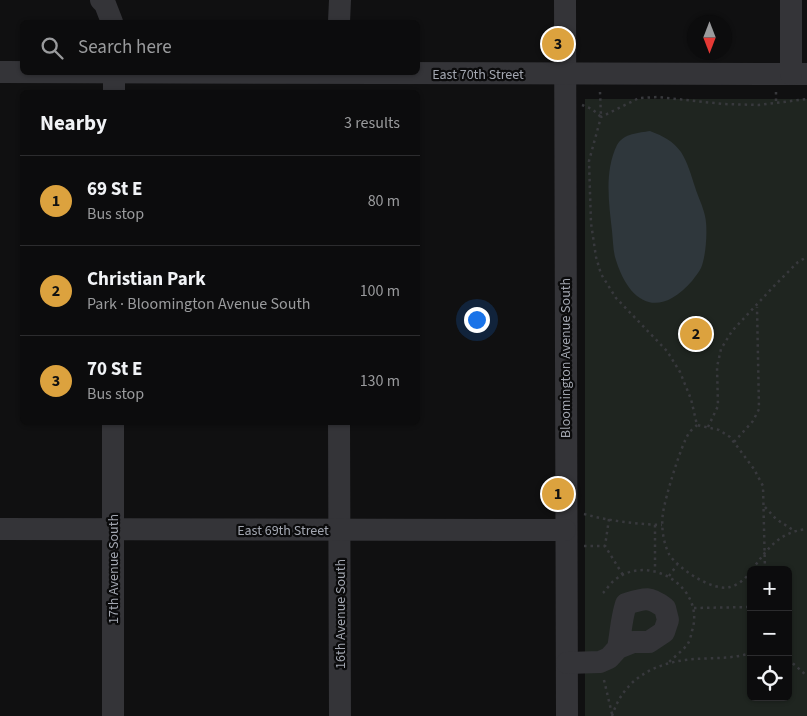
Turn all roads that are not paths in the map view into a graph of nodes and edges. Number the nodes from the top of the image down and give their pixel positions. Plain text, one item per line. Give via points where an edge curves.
1 (101, 0) edge
2 (340, 0) edge
3 (565, 0) edge
4 (791, 0) edge
5 (111, 20) edge
6 (339, 20) edge
7 (0, 72) edge
8 (20, 72) edge
9 (420, 73) edge
10 (565, 74) junction
11 (799, 74) edge
12 (114, 75) edge
13 (338, 75) edge
14 (114, 90) edge
15 (338, 90) edge
16 (113, 425) edge
17 (339, 425) edge
18 (565, 521) junction
19 (0, 530) edge
20 (113, 530) junction
21 (340, 530) junction
22 (618, 648) dead end
23 (567, 663) junction
24 (113, 716) edge
25 (340, 716) edge
26 (567, 716) edge

1 - 5 street
2 - 6 street
3 - 10 street, Bloomington Avenue South
4 - 11 street
7 - 8 street, East 70th Street
9 - 10 street, East 70th Street
10 - 11 street, East 70th Street
10 - 18 street, Bloomington Avenue South
12 - 14 street
13 - 15 street
16 - 20 street, 17th Avenue South
17 - 21 street, 16th Avenue South
18 - 21 street, East 69th Street
18 - 23 street, Bloomington Avenue South
19 - 20 street, East 69th Street
20 - 21 street, East 69th Street
20 - 24 street, 17th Avenue South
21 - 25 street, 16th Avenue South
22 - 23 street via 600,662
23 - 26 street, Bloomington Avenue South

